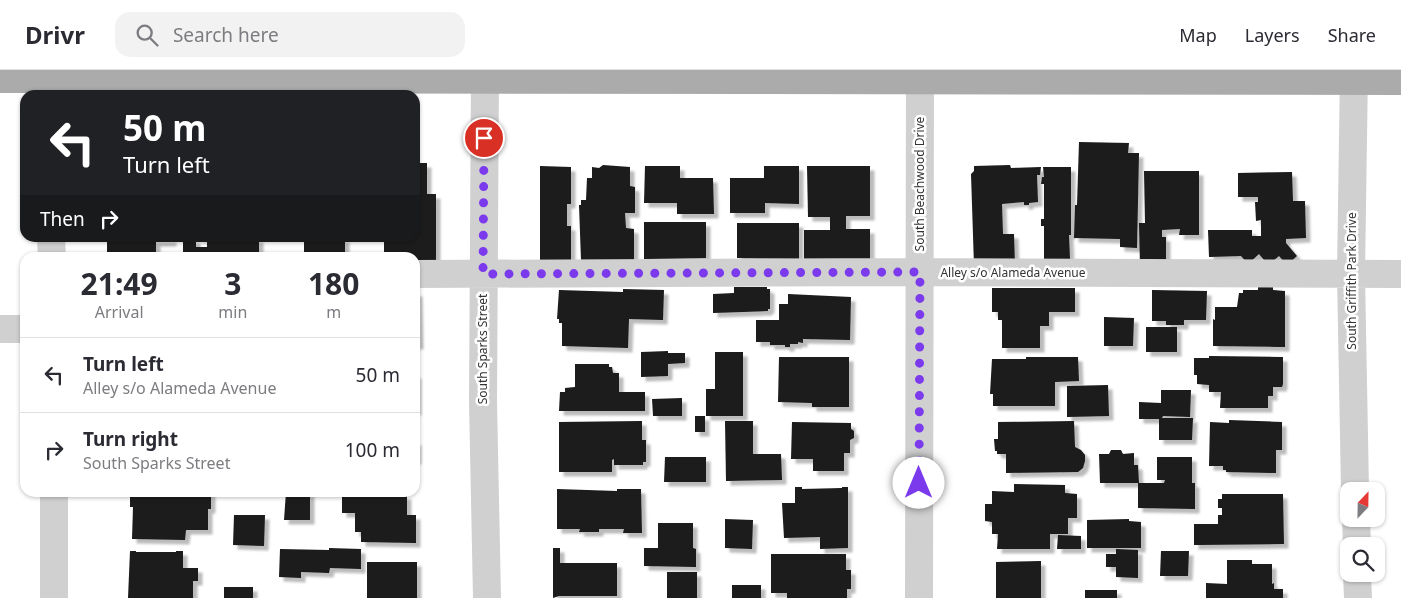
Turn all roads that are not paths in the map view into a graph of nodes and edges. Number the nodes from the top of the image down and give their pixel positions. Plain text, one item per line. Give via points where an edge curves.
1 (484, 74) edge
2 (1354, 75) edge
3 (920, 76) edge
4 (0, 80) edge
5 (1401, 81) edge
6 (51, 82) edge
7 (920, 272) junction
8 (420, 274) edge
9 (483, 274) junction
10 (1351, 274) junction
11 (1401, 274) edge
12 (0, 329) edge
13 (20, 329) edge
14 (1356, 482) edge
15 (54, 497) edge
16 (1357, 582) edge
17 (54, 598) edge
18 (486, 598) edge
19 (919, 598) edge
20 (1358, 598) edge

1 - 3 main road
1 - 6 main road
1 - 9 street, South Sparks Street
2 - 3 main road
2 - 5 main road
2 - 10 street, South Griffith Park Drive
3 - 7 street, South Beachwood Drive
4 - 6 main road
7 - 9 street, Alley s/o Alameda Avenue
7 - 10 street, Alley s/o Alameda Avenue
7 - 19 street, South Beachwood Drive
8 - 9 street, Alley s/o Alameda Avenue
9 - 18 street, South Sparks Street
10 - 11 street, Alley s/o Alameda Avenue
10 - 14 street, South Griffith Park Drive
12 - 13 street
15 - 17 street
16 - 20 street

